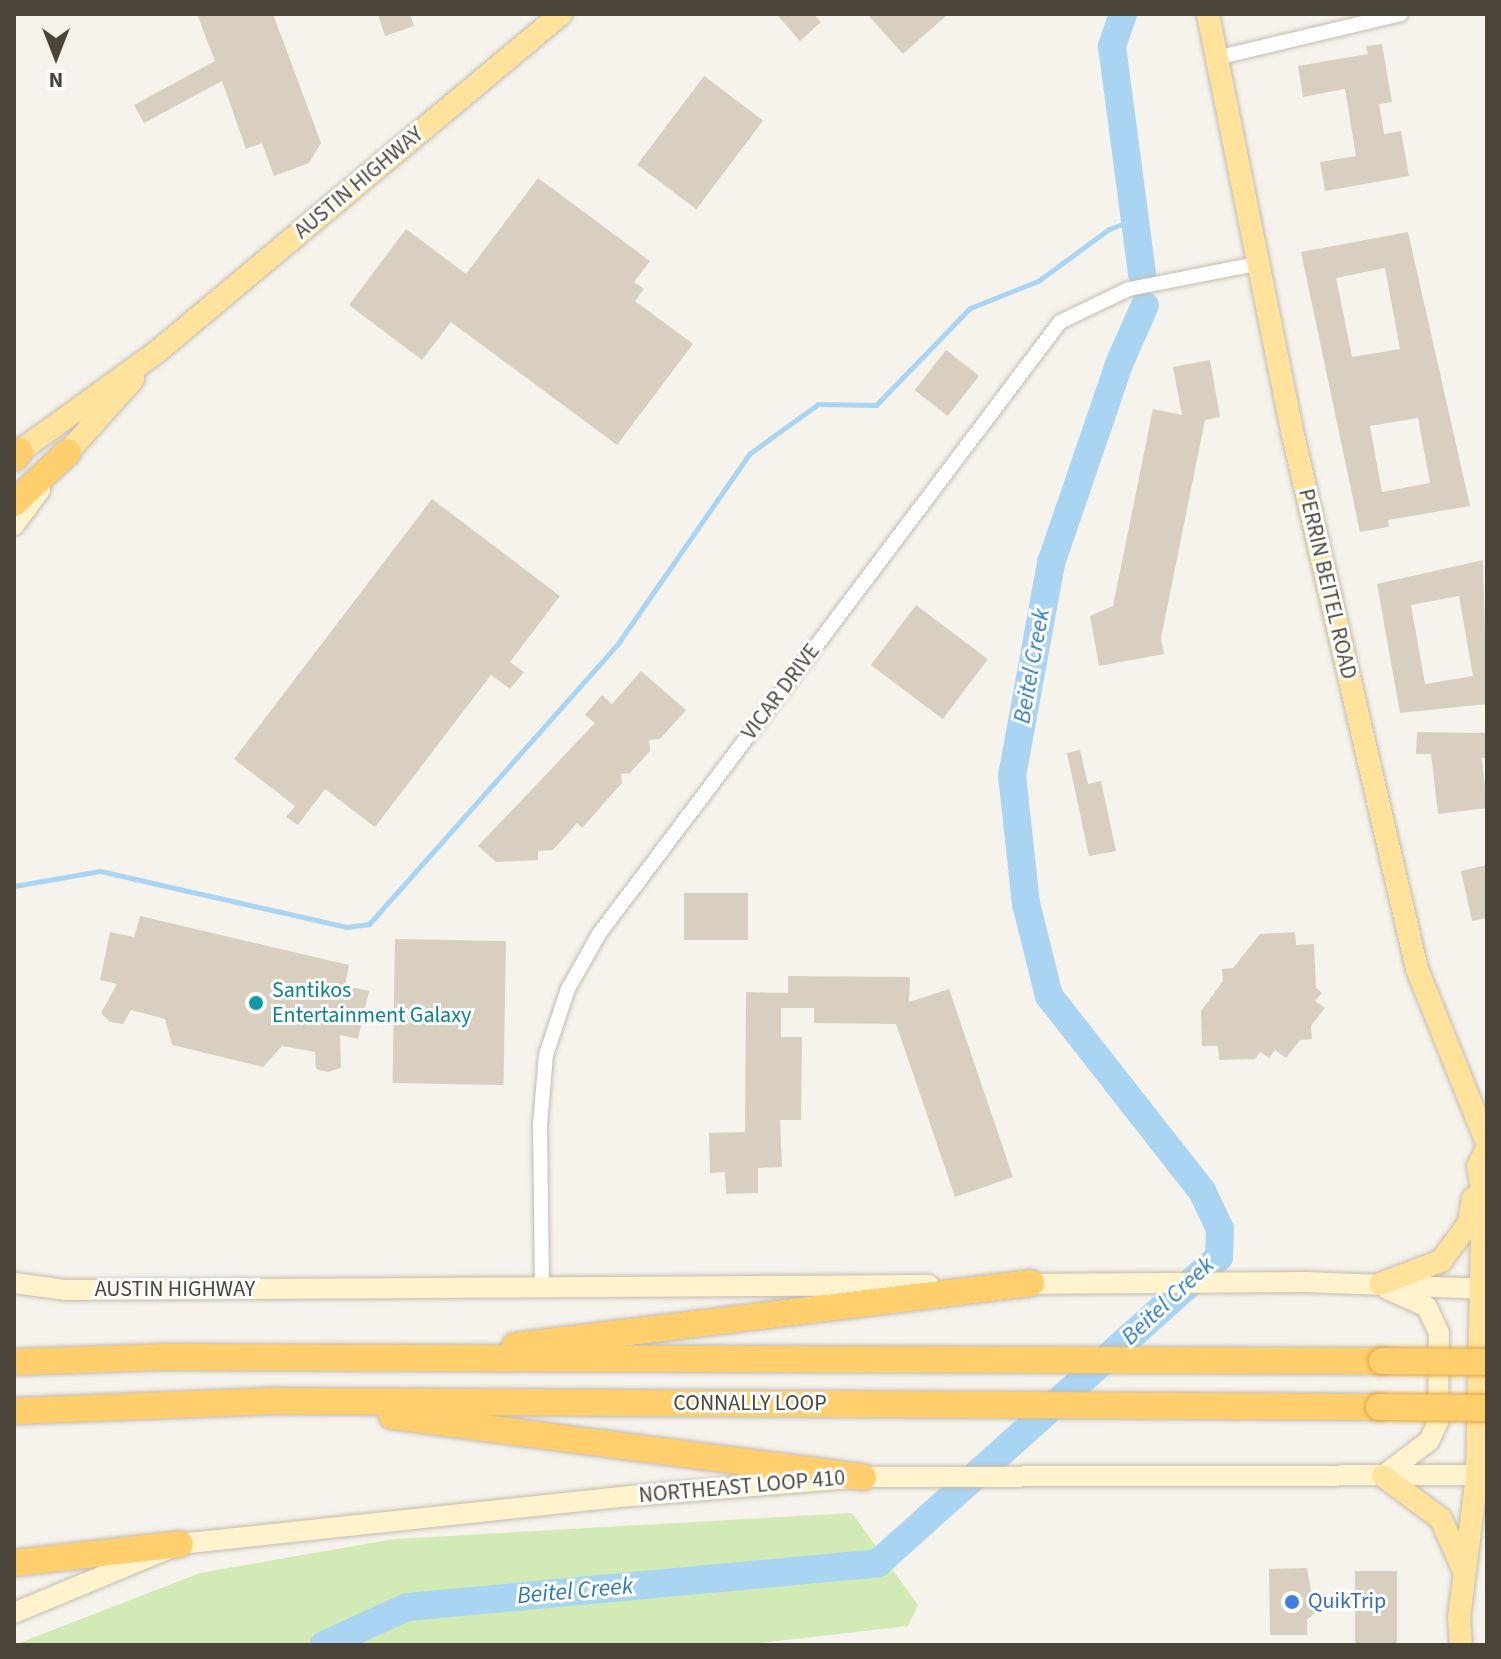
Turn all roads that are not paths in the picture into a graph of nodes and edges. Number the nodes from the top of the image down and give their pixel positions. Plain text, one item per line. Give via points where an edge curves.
1 (561, 14) edge
2 (1208, 14) edge
3 (1401, 14) edge
4 (1216, 58) junction
5 (1256, 264) junction
6 (158, 351) junction
7 (68, 452) junction
8 (16, 455) edge
9 (14, 503) edge
10 (14, 525) edge
11 (1484, 1152) edge
12 (14, 1283) edge
13 (1031, 1283) junction
14 (1380, 1284) junction
15 (542, 1288) junction
16 (1484, 1289) edge
17 (14, 1350) edge
18 (161, 1357) junction
19 (14, 1362) edge
20 (376, 1362) junction
21 (1487, 1362) edge
22 (269, 1401) junction
23 (1487, 1408) edge
24 (14, 1411) edge
25 (1482, 1475) edge
26 (1383, 1476) junction
27 (863, 1477) junction
28 (180, 1544) junction
29 (14, 1563) edge
30 (1464, 1571) junction
31 (14, 1613) edge
32 (1461, 1645) edge

1 - 6 main road, AUSTIN HIGHWAY
2 - 4 main road, PERRIN BEITEL ROAD
3 - 4 street
4 - 5 main road, PERRIN BEITEL ROAD
5 - 11 main road, PERRIN BEITEL ROAD via 1417,969
5 - 15 street, VICAR DRIVE via 1113,294 1060,322 599,934 568,989 546,1055 540,1125
6 - 7 main road, AUSTIN HIGHWAY
6 - 8 main road, AUSTIN HIGHWAY
7 - 9 highway
7 - 10 main road, AUSTIN HIGHWAY
11 - 14 main road via 1469,1223 1441,1261
11 - 16 main road, PERRIN BEITEL ROAD
12 - 15 main road, AUSTIN HIGHWAY via 65,1290
13 - 14 main road
13 - 15 main road
13 - 20 highway
14 - 16 main road
14 - 26 main road via 1427,1307 1439,1333 1438,1422 1429,1441
16 - 25 main road, PERRIN BEITEL ROAD
17 - 18 highway
18 - 19 highway, CONNALLY LOOP
18 - 20 highway, CONNALLY LOOP
20 - 21 highway, CONNALLY LOOP, bridge via 983,1357
22 - 23 highway, CONNALLY LOOP, bridge
22 - 24 highway, CONNALLY LOOP
22 - 27 highway
25 - 26 main road, NORTHEAST LOOP 410
25 - 30 main road, PERRIN BEITEL ROAD
26 - 27 main road, NORTHEAST LOOP 410
26 - 30 main road via 1441,1519
27 - 28 main road, NORTHEAST LOOP 410
28 - 29 highway
28 - 31 main road, NORTHEAST LOOP 410
30 - 32 main road, PERRIN BEITEL ROAD

